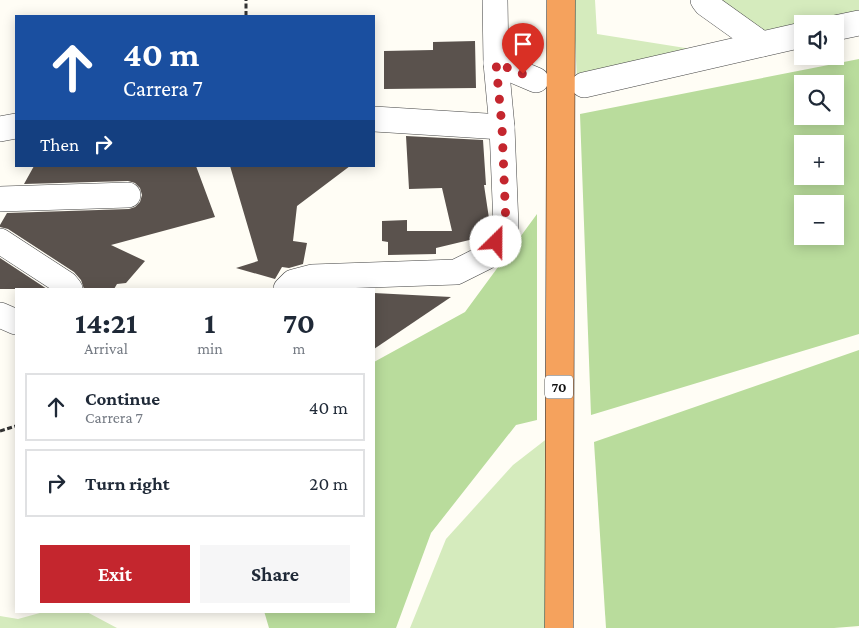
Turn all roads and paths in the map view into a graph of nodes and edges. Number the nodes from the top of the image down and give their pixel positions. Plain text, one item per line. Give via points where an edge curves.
1 (246, 0) edge
2 (494, 0) edge
3 (561, 0) edge
4 (703, 0) edge
5 (246, 15) edge
6 (859, 23) edge
7 (844, 26) edge
8 (794, 38) edge
9 (762, 44) junction
10 (496, 63) junction
11 (536, 80) dead end
12 (584, 85) dead end
13 (375, 119) edge
14 (15, 126) edge
15 (502, 127) junction
16 (0, 129) edge
17 (128, 195) dead end
18 (0, 199) edge
19 (0, 241) edge
20 (69, 288) edge
21 (287, 288) edge
22 (0, 315) edge
23 (15, 322) edge
24 (15, 426) edge
25 (0, 431) edge
26 (559, 628) edge

1 - 5 path
2 - 10 street
3 - 26 highway, 70
4 - 9 street
6 - 7 street
8 - 9 street
9 - 12 street
10 - 11 street
10 - 15 street
13 - 15 street
14 - 16 street
15 - 21 street via 506,226 486,257 456,272 312,277 293,282
17 - 18 street
19 - 20 street
22 - 23 street
24 - 25 path

